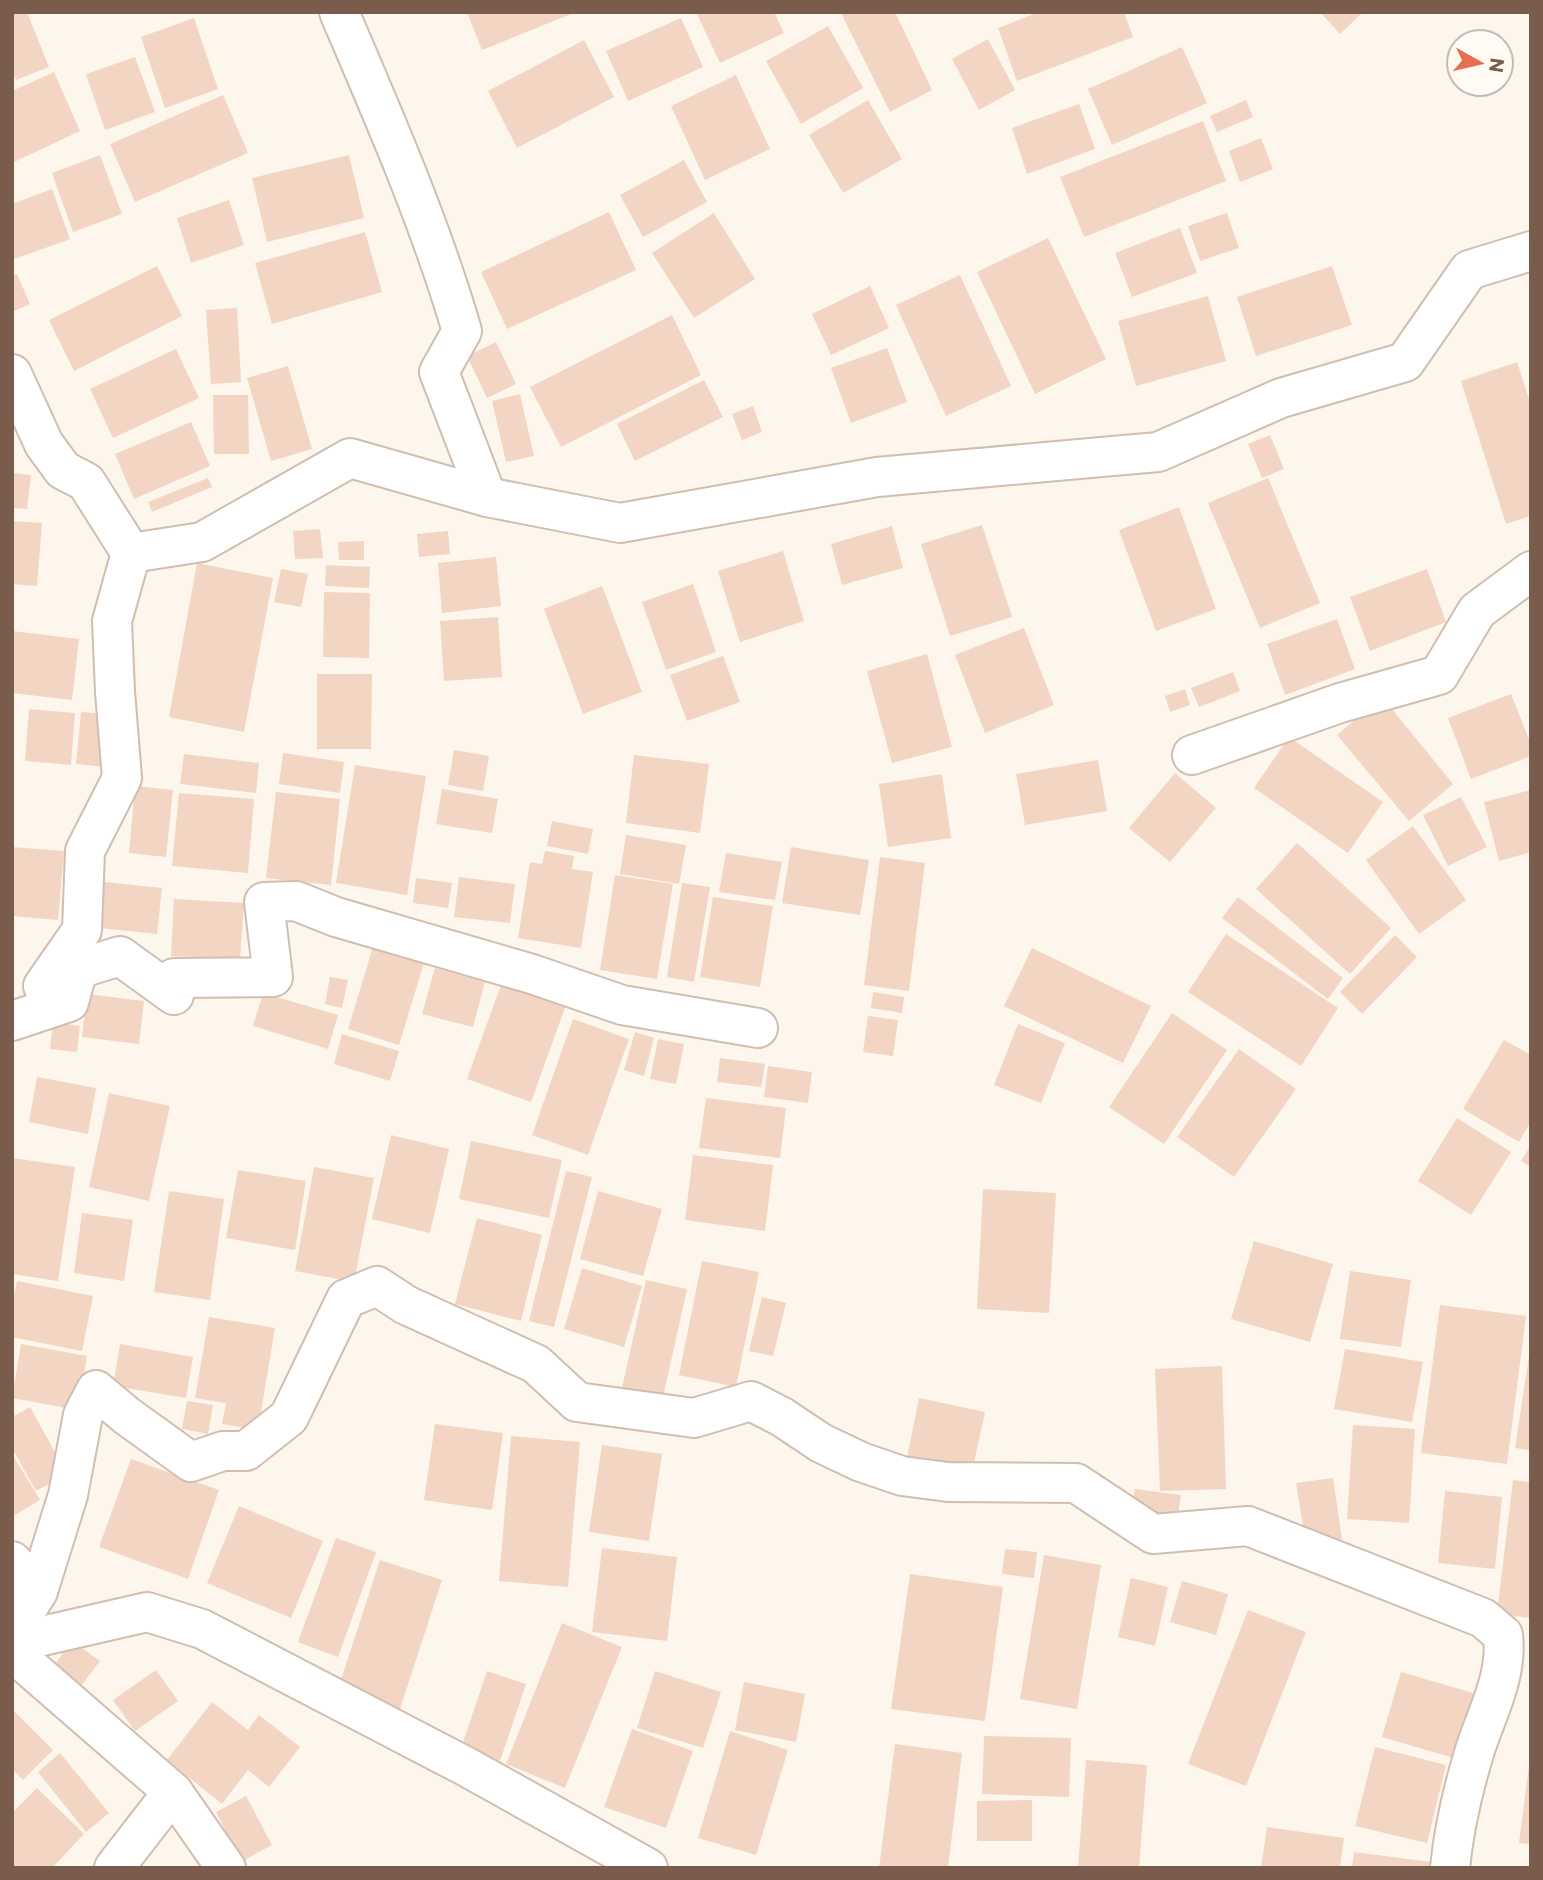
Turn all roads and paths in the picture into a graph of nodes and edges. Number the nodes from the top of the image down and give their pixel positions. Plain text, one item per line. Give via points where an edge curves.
1 (339, 12) edge
2 (1531, 251) edge
3 (12, 374) edge
4 (487, 497) junction
5 (131, 553) junction
6 (1531, 571) edge
7 (1192, 755) dead end
8 (16, 1021) edge
9 (758, 1028) dead end
10 (12, 1561) edge
11 (38, 1591) junction
12 (12, 1633) edge
13 (12, 1643) edge
14 (12, 1652) edge
15 (173, 1792) junction
16 (114, 1868) edge
17 (226, 1868) edge
18 (648, 1868) edge
19 (1450, 1868) edge

1 - 4 street via 448,282 462,331 439,372
2 - 4 street via 1469,270 1405,362 1281,398 1158,452 877,477 620,523
3 - 5 street via 44,444 63,470 86,482
4 - 5 street via 350,458 202,542
5 - 8 street via 112,621 122,778 85,851 82,930
6 - 7 street via 1476,611 1439,675 1340,703
8 - 9 street via 69,1002 78,969 120,956 174,995 174,978 272,977 264,902 296,901 622,1006
10 - 11 street
11 - 12 street
11 - 19 street via 68,1495 83,1415 96,1390 191,1462 223,1451 246,1451 289,1417 346,1299 377,1286 406,1305 536,1364 577,1402 694,1418 751,1401 821,1443 902,1476 948,1482 1076,1483 1153,1534 1248,1526 1483,1618 1503,1635 1506,1655 1461,1796
13 - 18 street via 148,1612 202,1629
14 - 15 street
15 - 16 street
15 - 17 street

